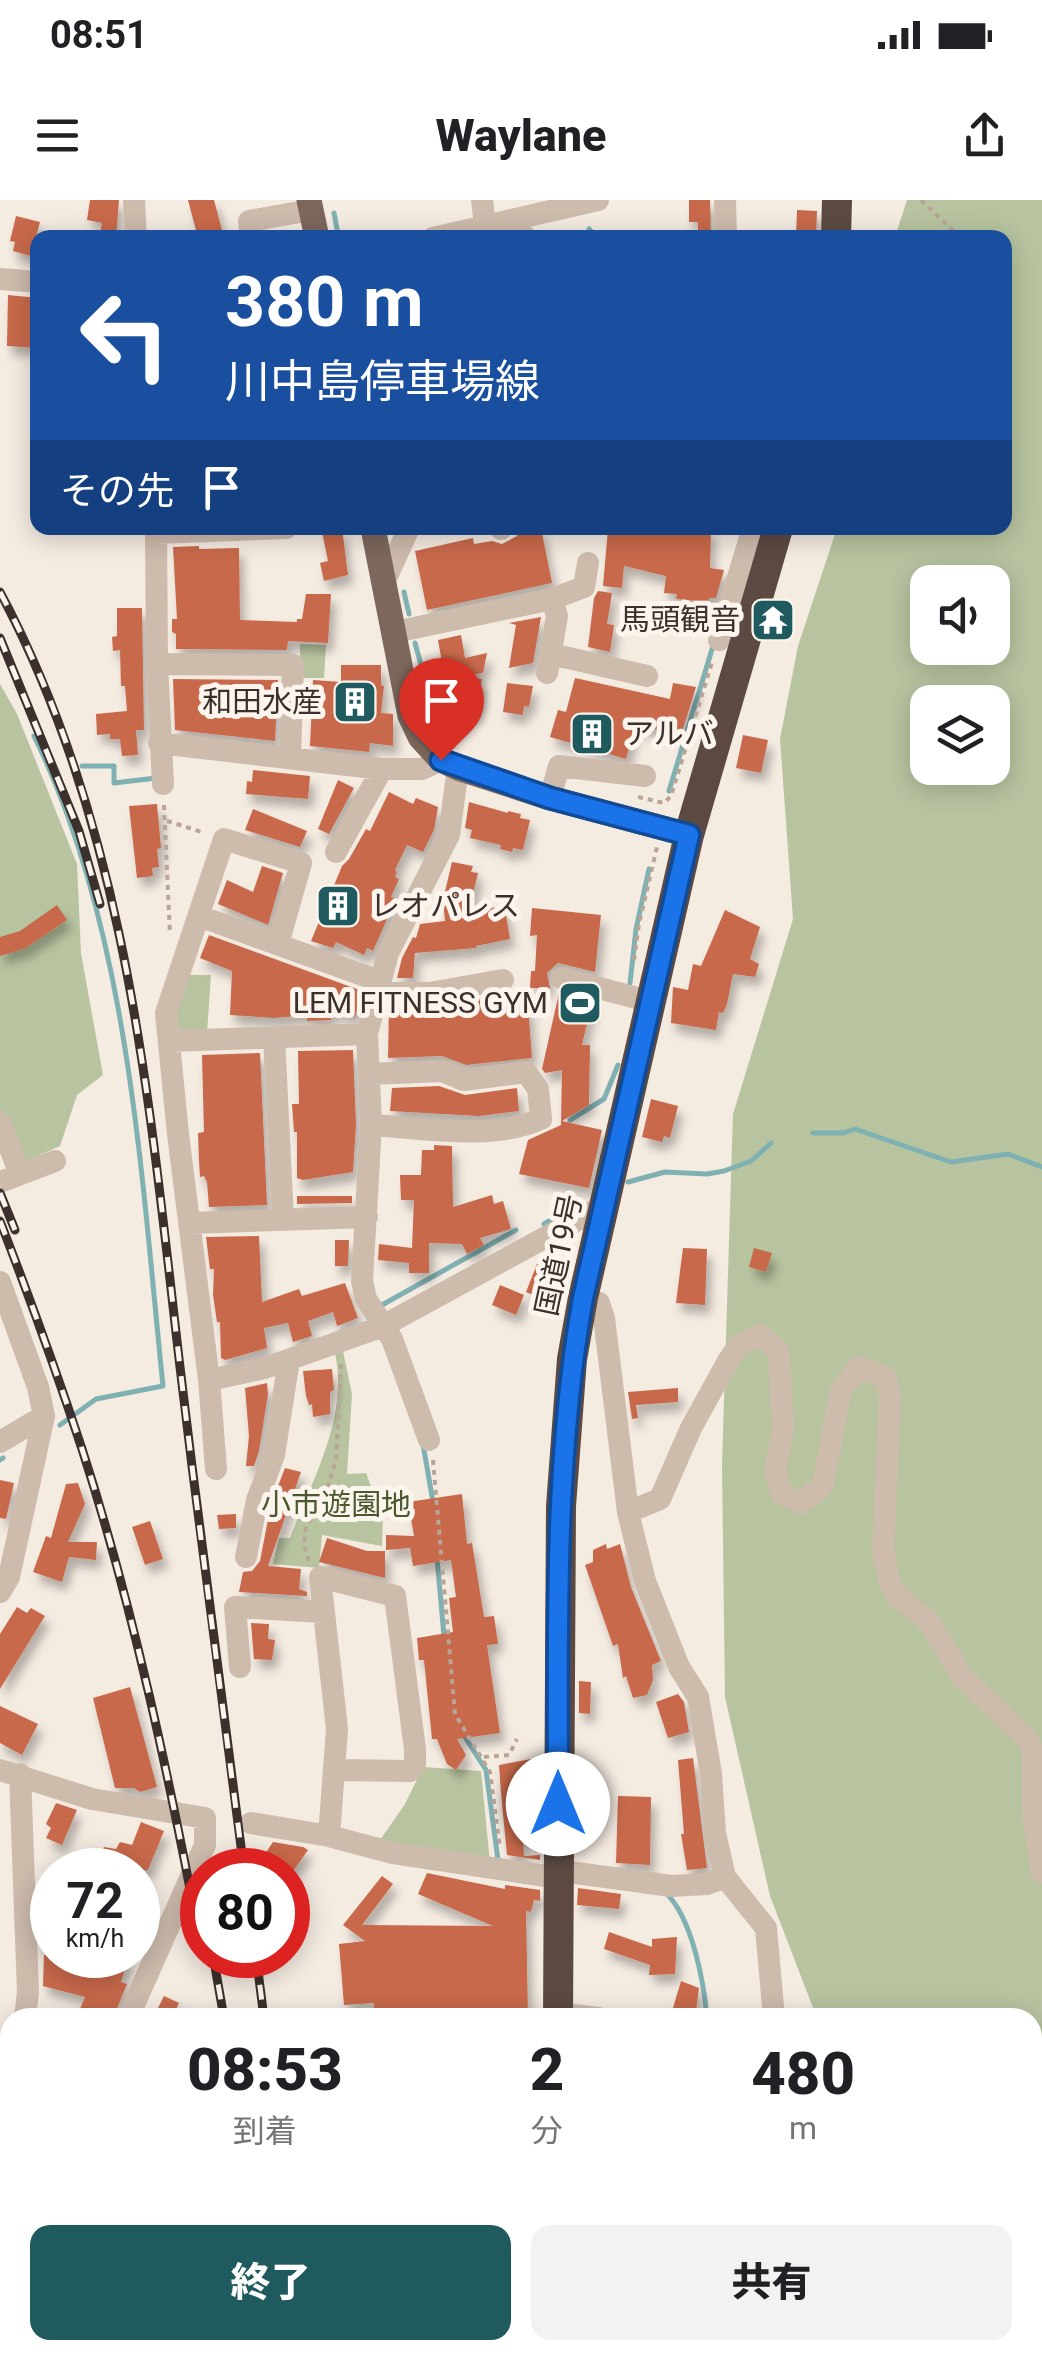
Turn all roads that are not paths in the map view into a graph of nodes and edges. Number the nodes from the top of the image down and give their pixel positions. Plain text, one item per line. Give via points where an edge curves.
1 (134, 200) edge
2 (482, 200) edge
3 (598, 200) edge
4 (725, 200) edge
5 (836, 200) edge
6 (310, 205) edge
7 (485, 226) junction
8 (136, 230) edge
9 (250, 230) edge
10 (315, 230) edge
11 (467, 230) edge
12 (726, 230) edge
13 (836, 230) edge
14 (0, 279) edge
15 (30, 281) edge
16 (156, 535) edge
17 (374, 535) edge
18 (411, 535) edge
19 (751, 535) edge
20 (776, 535) edge
21 (588, 563) dead end
22 (384, 582) junction
23 (552, 599) junction
24 (394, 632) junction
25 (719, 640) road end
26 (157, 664) junction
27 (646, 676) dead end
28 (160, 743) junction
29 (290, 756) junction
30 (449, 764) junction
31 (382, 769) junction
32 (645, 776) dead end
33 (163, 784) road end
34 (550, 798) junction
35 (689, 835) junction
36 (336, 852) dead end
37 (198, 916) junction
38 (278, 944) junction
39 (561, 978) dead end
40 (504, 980) dead end
41 (378, 987) junction
42 (652, 1002) junction
43 (367, 1034) junction
44 (274, 1038) junction
45 (170, 1041) junction
46 (370, 1074) junction
47 (0, 1122) edge
48 (372, 1126) junction
49 (55, 1162) dead end
50 (10, 1178) edge
51 (605, 1205) junction
52 (367, 1217) junction
53 (282, 1220) junction
54 (190, 1223) junction
55 (0, 1282) edge
56 (583, 1298) junction
57 (378, 1321) junction
58 (289, 1360) junction
59 (209, 1380) junction
60 (44, 1416) junction
61 (429, 1440) road end
62 (0, 1442) edge
63 (216, 1469) dead end
64 (628, 1512) junction
65 (246, 1556) dead end
66 (0, 1592) edge
67 (323, 1612) junction
68 (240, 1667) dead end
69 (334, 1770) junction
70 (10, 1772) edge
71 (250, 1823) dead end
72 (329, 1836) junction
73 (1042, 1873) edge
74 (558, 1874) junction
75 (725, 1877) junction
76 (26, 2008) edge
77 (132, 2008) edge
78 (558, 2008) edge
79 (773, 2008) edge

1 - 8 street
2 - 7 street
3 - 7 street
4 - 12 street
5 - 13 highway
6 - 9 street via 249,221
6 - 10 main road
7 - 11 street
14 - 15 street
16 - 26 street
17 - 22 main road
18 - 22 street
19 - 25 street
20 - 35 highway, 国道19号
21 - 23 street via 584,587
22 - 24 main road
23 - 24 street
23 - 27 street via 557,616 549,663
24 - 30 main road via 410,716 420,737
26 - 28 street
26 - 29 street via 294,666
28 - 29 street
28 - 33 street
29 - 31 street
30 - 31 street
30 - 34 main road
30 - 41 street via 449,835 388,953
31 - 36 street
32 - 34 street via 559,766
34 - 35 main road
35 - 42 highway, 国道19号
37 - 38 street
37 - 38 street via 219,837 301,863
37 - 45 street via 166,1013
38 - 41 street
39 - 42 street
40 - 41 street via 429,993
41 - 43 street
42 - 51 highway, 国道19号
43 - 44 street
43 - 46 street
44 - 45 street
44 - 53 street
45 - 54 street
46 - 48 street
46 - 48 street via 442,1070 464,1080 526,1072 538,1089 541,1119 469,1130
47 - 50 street
48 - 52 street
49 - 50 street
51 - 56 highway, 国道19号
51 - 57 street
52 - 53 street
52 - 57 street via 362,1281
53 - 54 street
54 - 59 street
55 - 60 street
56 - 64 street via 598,1303 604,1318
56 - 74 highway, 国道19号 via 561,1506
57 - 58 street
57 - 61 street via 392,1340
58 - 59 street
58 - 65 street via 274,1455
59 - 63 street
60 - 62 street
60 - 66 street via 9,1577
64 - 73 street via 660,1499 728,1361 749,1338 760,1335 779,1352 783,1430 776,1470 781,1493 800,1503 822,1485 842,1390 859,1367 886,1378 888,1580 929,1622 963,1678 1027,1738
64 - 75 street via 657,1616 698,1697
67 - 68 street via 235,1607
67 - 69 street via 335,1696
67 - 69 street via 320,1577 395,1596 416,1749 410,1771
69 - 72 street
70 - 76 street
70 - 77 street via 92,1799 205,1818 205,1845
71 - 72 street
72 - 74 street via 393,1852
74 - 75 street via 671,1886
74 - 78 highway, 国道19号
75 - 79 street via 766,1928

